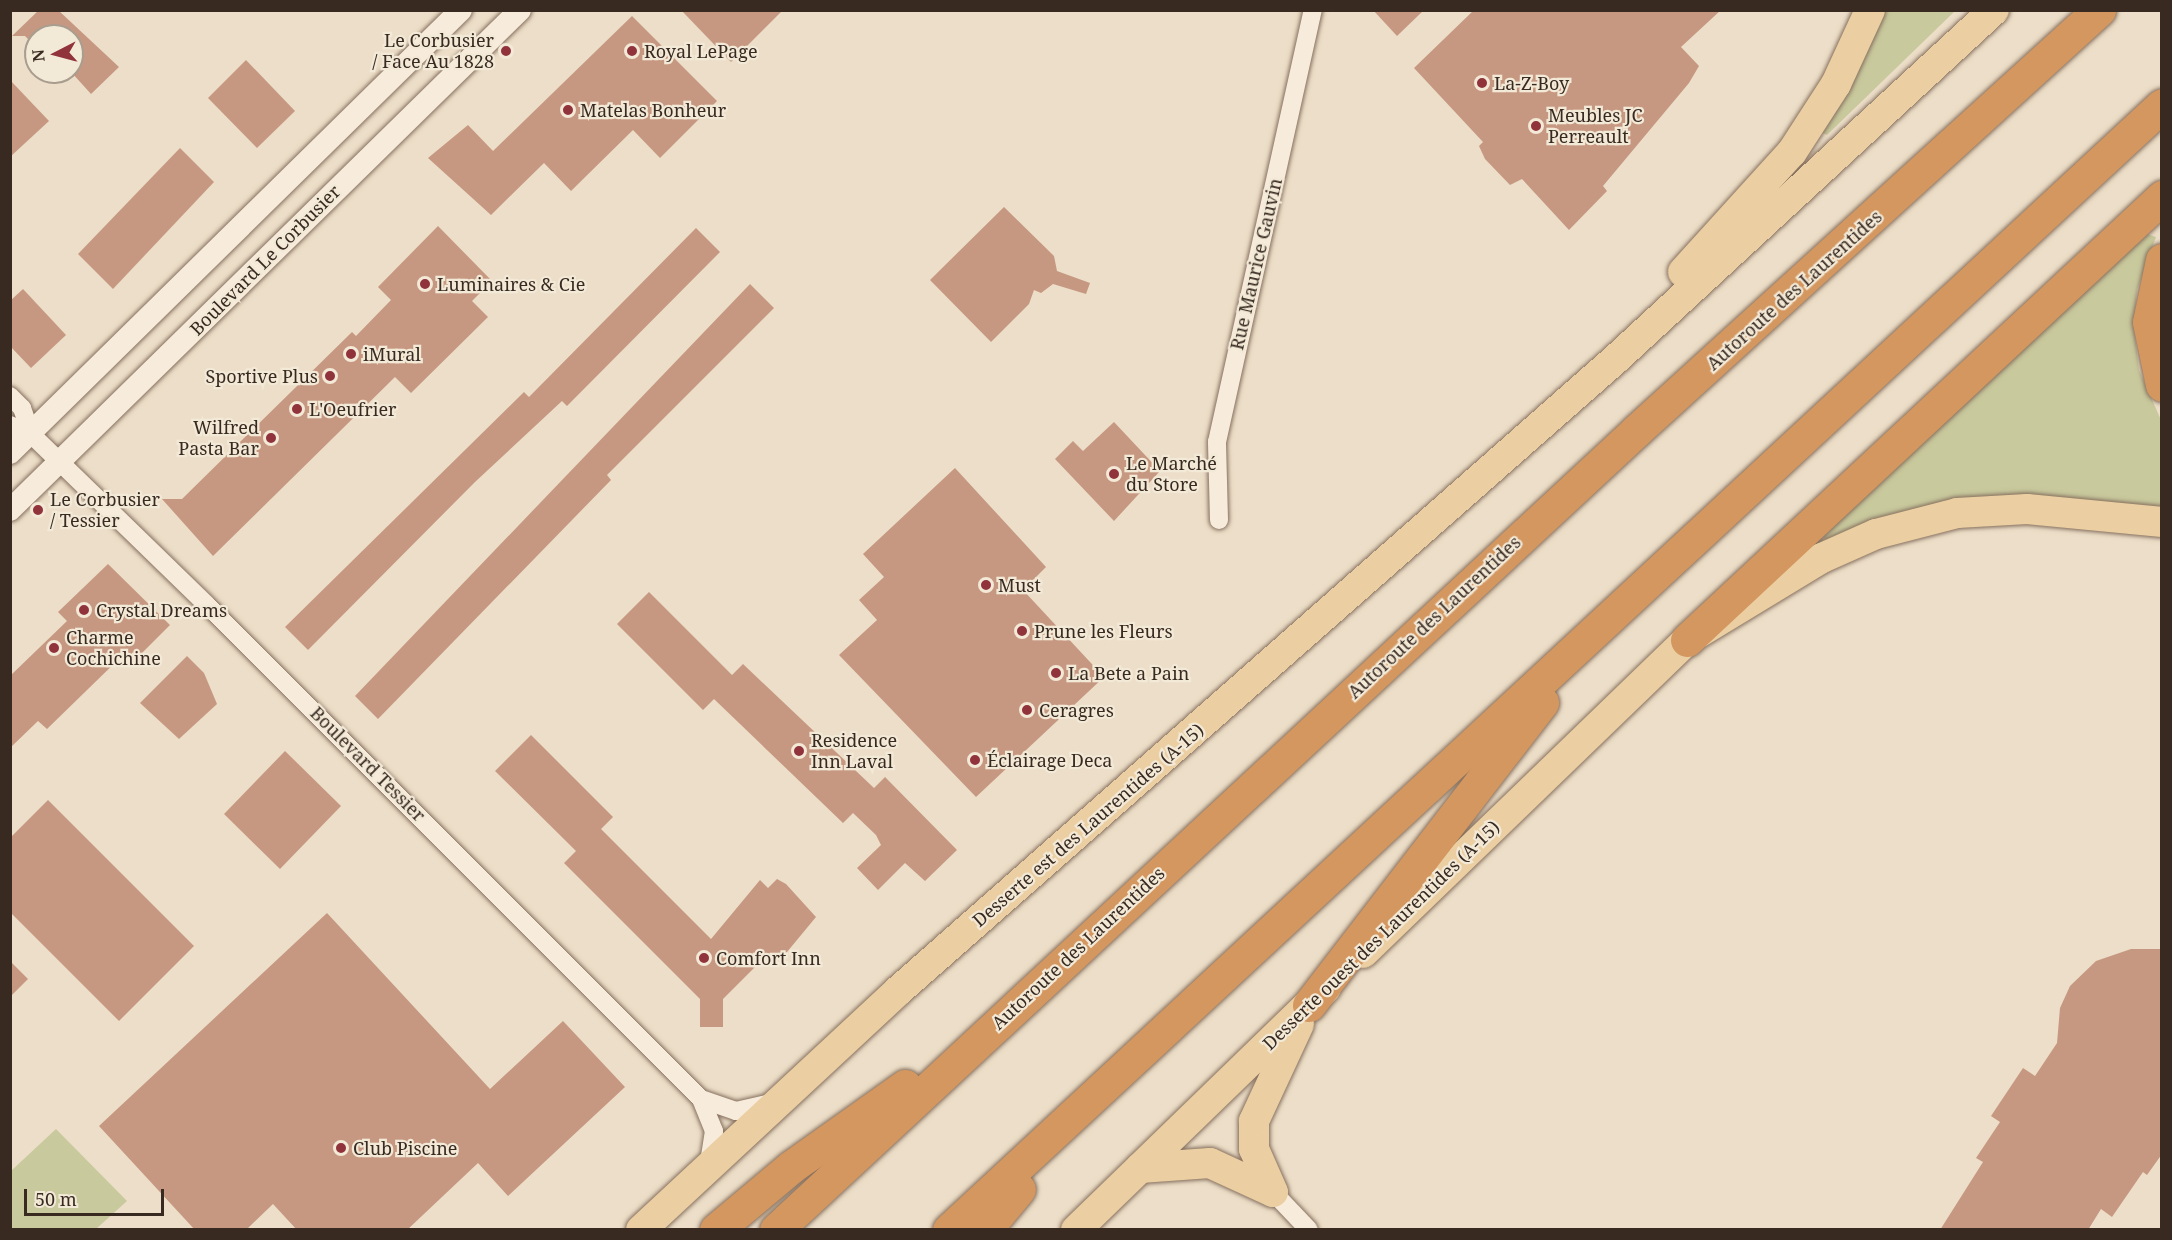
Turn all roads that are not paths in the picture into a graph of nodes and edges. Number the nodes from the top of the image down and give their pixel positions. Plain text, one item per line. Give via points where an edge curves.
1 (461, 10) edge
2 (519, 10) edge
3 (1313, 10) edge
4 (1870, 10) edge
5 (1994, 10) edge
6 (2099, 10) edge
7 (2162, 105) edge
8 (2162, 197) edge
9 (2162, 260) edge
10 (2162, 385) edge
11 (10, 396) edge
12 (1539, 425) junction
13 (20, 429) edge
14 (10, 453) edge
15 (60, 462) junction
16 (10, 510) edge
17 (1219, 520) dead end
18 (2162, 522) edge
19 (1609, 618) junction
20 (1687, 640) junction
21 (1309, 1005) junction
22 (998, 1022) junction
23 (1132, 1059) junction
24 (701, 1099) junction
25 (781, 1101) junction
26 (1140, 1168) junction
27 (708, 1169) junction
28 (1273, 1192) junction
29 (641, 1230) edge
30 (716, 1230) edge
31 (776, 1230) edge
32 (949, 1230) edge
33 (985, 1230) edge
34 (1076, 1230) edge
35 (1309, 1230) edge

1 - 13 street
2 - 15 street, Boulevard Le Corbusier
3 - 17 street, Rue Maurice Gauvin via 1217,441
4 - 12 main road via 1830,94 1775,174
5 - 12 main road
6 - 22 highway, Autoroute des Laurentides
7 - 19 highway
8 - 20 highway
9 - 10 highway via 2150,322
11 - 13 street, Boulevard Tessier via 22,408
12 - 25 main road, Desserte est des Laurentides (A-15)
13 - 14 street
13 - 15 street, Boulevard Tessier
15 - 16 street, Boulevard Le Corbusier
15 - 24 street, Boulevard Tessier
18 - 20 main road, Desserte ouest des Laurentides (A-15) via 2019,509 1918,521 1822,558
19 - 21 highway
19 - 23 highway
20 - 21 main road, Desserte ouest des Laurentides (A-15)
21 - 26 main road, Desserte ouest des Laurentides (A-15)
21 - 28 main road via 1254,1121 1254,1149
22 - 30 highway via 791,1167
22 - 31 highway, Autoroute des Laurentides
23 - 32 highway
23 - 33 highway
24 - 25 street, Boulevard Tessier via 736,1111
24 - 27 street, Boulevard Tessier via 714,1131
25 - 27 main road, Desserte est des Laurentides (A-15)
26 - 28 main road via 1210,1163
26 - 34 main road, Desserte ouest des Laurentides (A-15)
27 - 29 main road, Desserte est des Laurentides (A-15)
28 - 35 street

